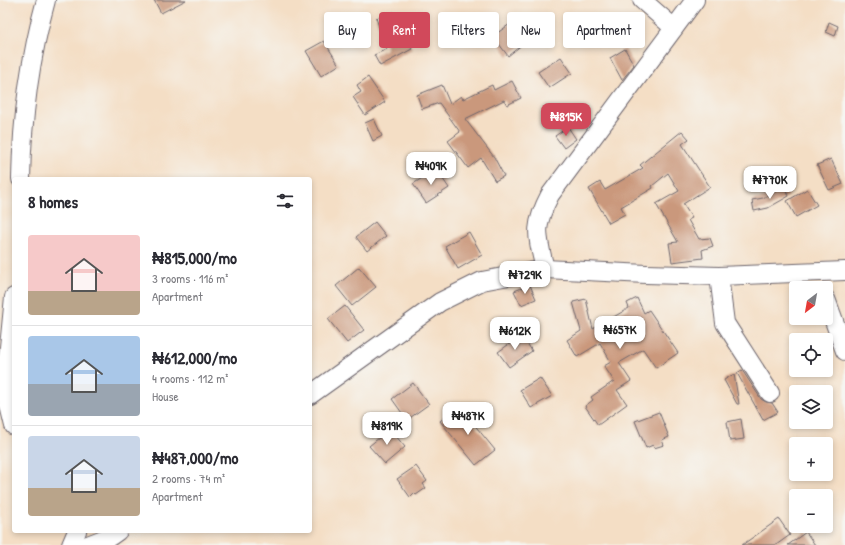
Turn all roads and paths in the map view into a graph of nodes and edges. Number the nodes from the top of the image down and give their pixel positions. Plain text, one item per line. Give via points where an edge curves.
1 (46, 0) edge
2 (642, 0) edge
3 (695, 0) edge
4 (674, 28) junction
5 (21, 177) edge
6 (545, 268) junction
7 (845, 271) edge
8 (719, 276) junction
9 (818, 280) edge
10 (12, 317) edge
11 (833, 318) edge
12 (845, 351) edge
13 (3, 388) edge
14 (770, 393) dead end
15 (312, 394) edge
16 (12, 419) edge
17 (76, 533) edge
18 (85, 533) edge
19 (114, 534) edge
20 (71, 545) edge
21 (88, 545) edge

1 - 5 street via 38,30 22,132
2 - 4 street
3 - 4 street
4 - 6 street via 550,195 540,215 537,237
6 - 8 street
6 - 15 street via 482,281 440,302
7 - 9 street
8 - 9 street
8 - 14 street via 725,323
10 - 13 street
11 - 12 street
13 - 16 street
17 - 20 street
18 - 19 street
19 - 21 street

